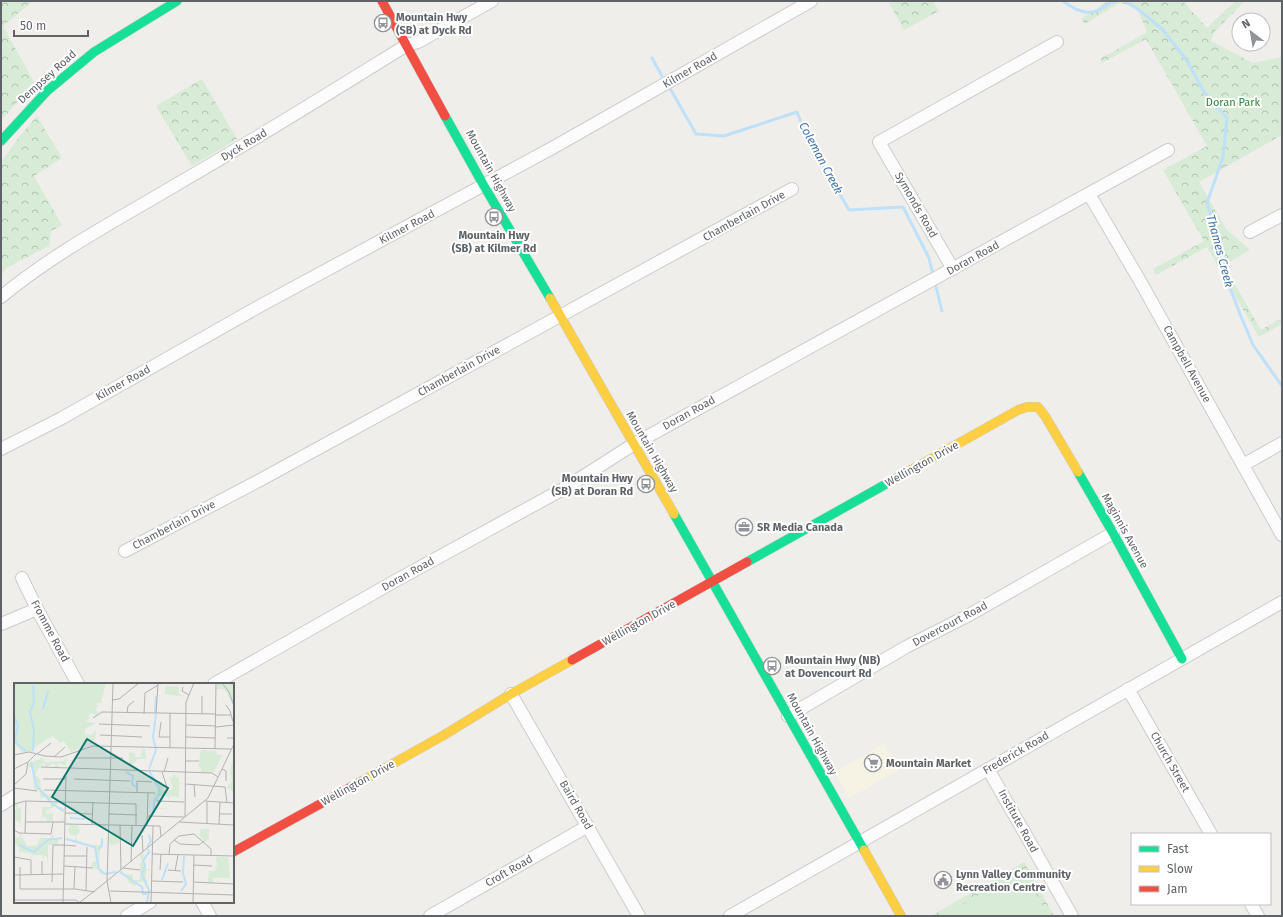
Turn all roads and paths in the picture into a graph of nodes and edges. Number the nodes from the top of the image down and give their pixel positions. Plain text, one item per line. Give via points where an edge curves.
1 (177, 1) edge
2 (382, 1) edge
3 (492, 1) edge
4 (811, 1) edge
5 (1057, 42) dead end
6 (407, 45) junction
7 (1, 141) edge
8 (1168, 150) dead end
9 (484, 186) junction
10 (792, 189) dead end
11 (1089, 194) junction
12 (1282, 215) edge
13 (1250, 232) dead end
14 (952, 269) junction
15 (1, 297) edge
16 (560, 315) junction
17 (1045, 416) joint
18 (1282, 443) edge
19 (634, 444) junction
20 (1, 449) edge
21 (1243, 465) junction
22 (1113, 533) junction
23 (1282, 535) edge
24 (125, 551) dead end
25 (22, 578) dead end
26 (712, 581) junction
27 (1282, 602) edge
28 (37, 609) junction
29 (1, 624) edge
30 (1182, 659) junction
31 (77, 683) edge
32 (216, 683) edge
33 (1128, 689) junction
34 (511, 694) junction
35 (788, 716) junction
36 (988, 769) junction
37 (14, 797) edge
38 (1, 805) edge
39 (588, 826) junction
40 (1210, 833) edge
41 (859, 843) junction
42 (234, 851) edge
43 (148, 903) edge
44 (203, 903) edge
45 (1252, 905) edge
46 (126, 916) edge
47 (210, 916) edge
48 (430, 916) edge
49 (639, 916) edge
50 (730, 916) edge
51 (901, 916) edge
52 (1072, 916) edge
53 (1258, 916) edge

1 - 7 street, Dempsey Road via 94,52 47,91
2 - 6 street, Mountain Highway
3 - 6 street, Dyck Road via 418,42
4 - 9 street, Kilmer Road
5 - 14 street, Symonds Road via 879,142
6 - 9 street, Mountain Highway
6 - 15 street, Dyck Road via 64,251
8 - 11 street, Doran Road
9 - 16 street, Mountain Highway
9 - 20 street, Kilmer Road
10 - 16 street, Chamberlain Drive
11 - 14 street, Doran Road
11 - 21 street, Campbell Avenue
12 - 13 street
14 - 19 street, Doran Road
16 - 19 street, Mountain Highway
16 - 24 street, Chamberlain Drive via 262,479
17 - 22 street, Maginnis Avenue
17 - 26 street, Wellington Drive via 1038,407 1018,410
18 - 21 street
19 - 26 street, Mountain Highway
19 - 32 street, Doran Road via 565,488
21 - 23 street, Campbell Avenue
22 - 30 street, Maginnis Avenue
22 - 35 street, Dovercourt Road
25 - 28 street, Fromme Road
26 - 34 street, Wellington Drive
26 - 35 street, Mountain Highway
27 - 30 street, Frederick Road
28 - 29 street
28 - 31 street, Fromme Road
30 - 33 street, Frederick Road
33 - 36 street, Frederick Road
33 - 40 street, Church Street
34 - 39 street, Baird Road
34 - 42 street, Wellington Drive via 444,735
35 - 41 street, Mountain Highway
36 - 41 street, Frederick Road
36 - 52 street, Institute Road
37 - 38 street
39 - 48 street, Croft Road
39 - 49 street, Baird Road
41 - 50 street, Frederick Road
41 - 51 street, Mountain Highway
43 - 46 street
44 - 47 street
45 - 53 street

